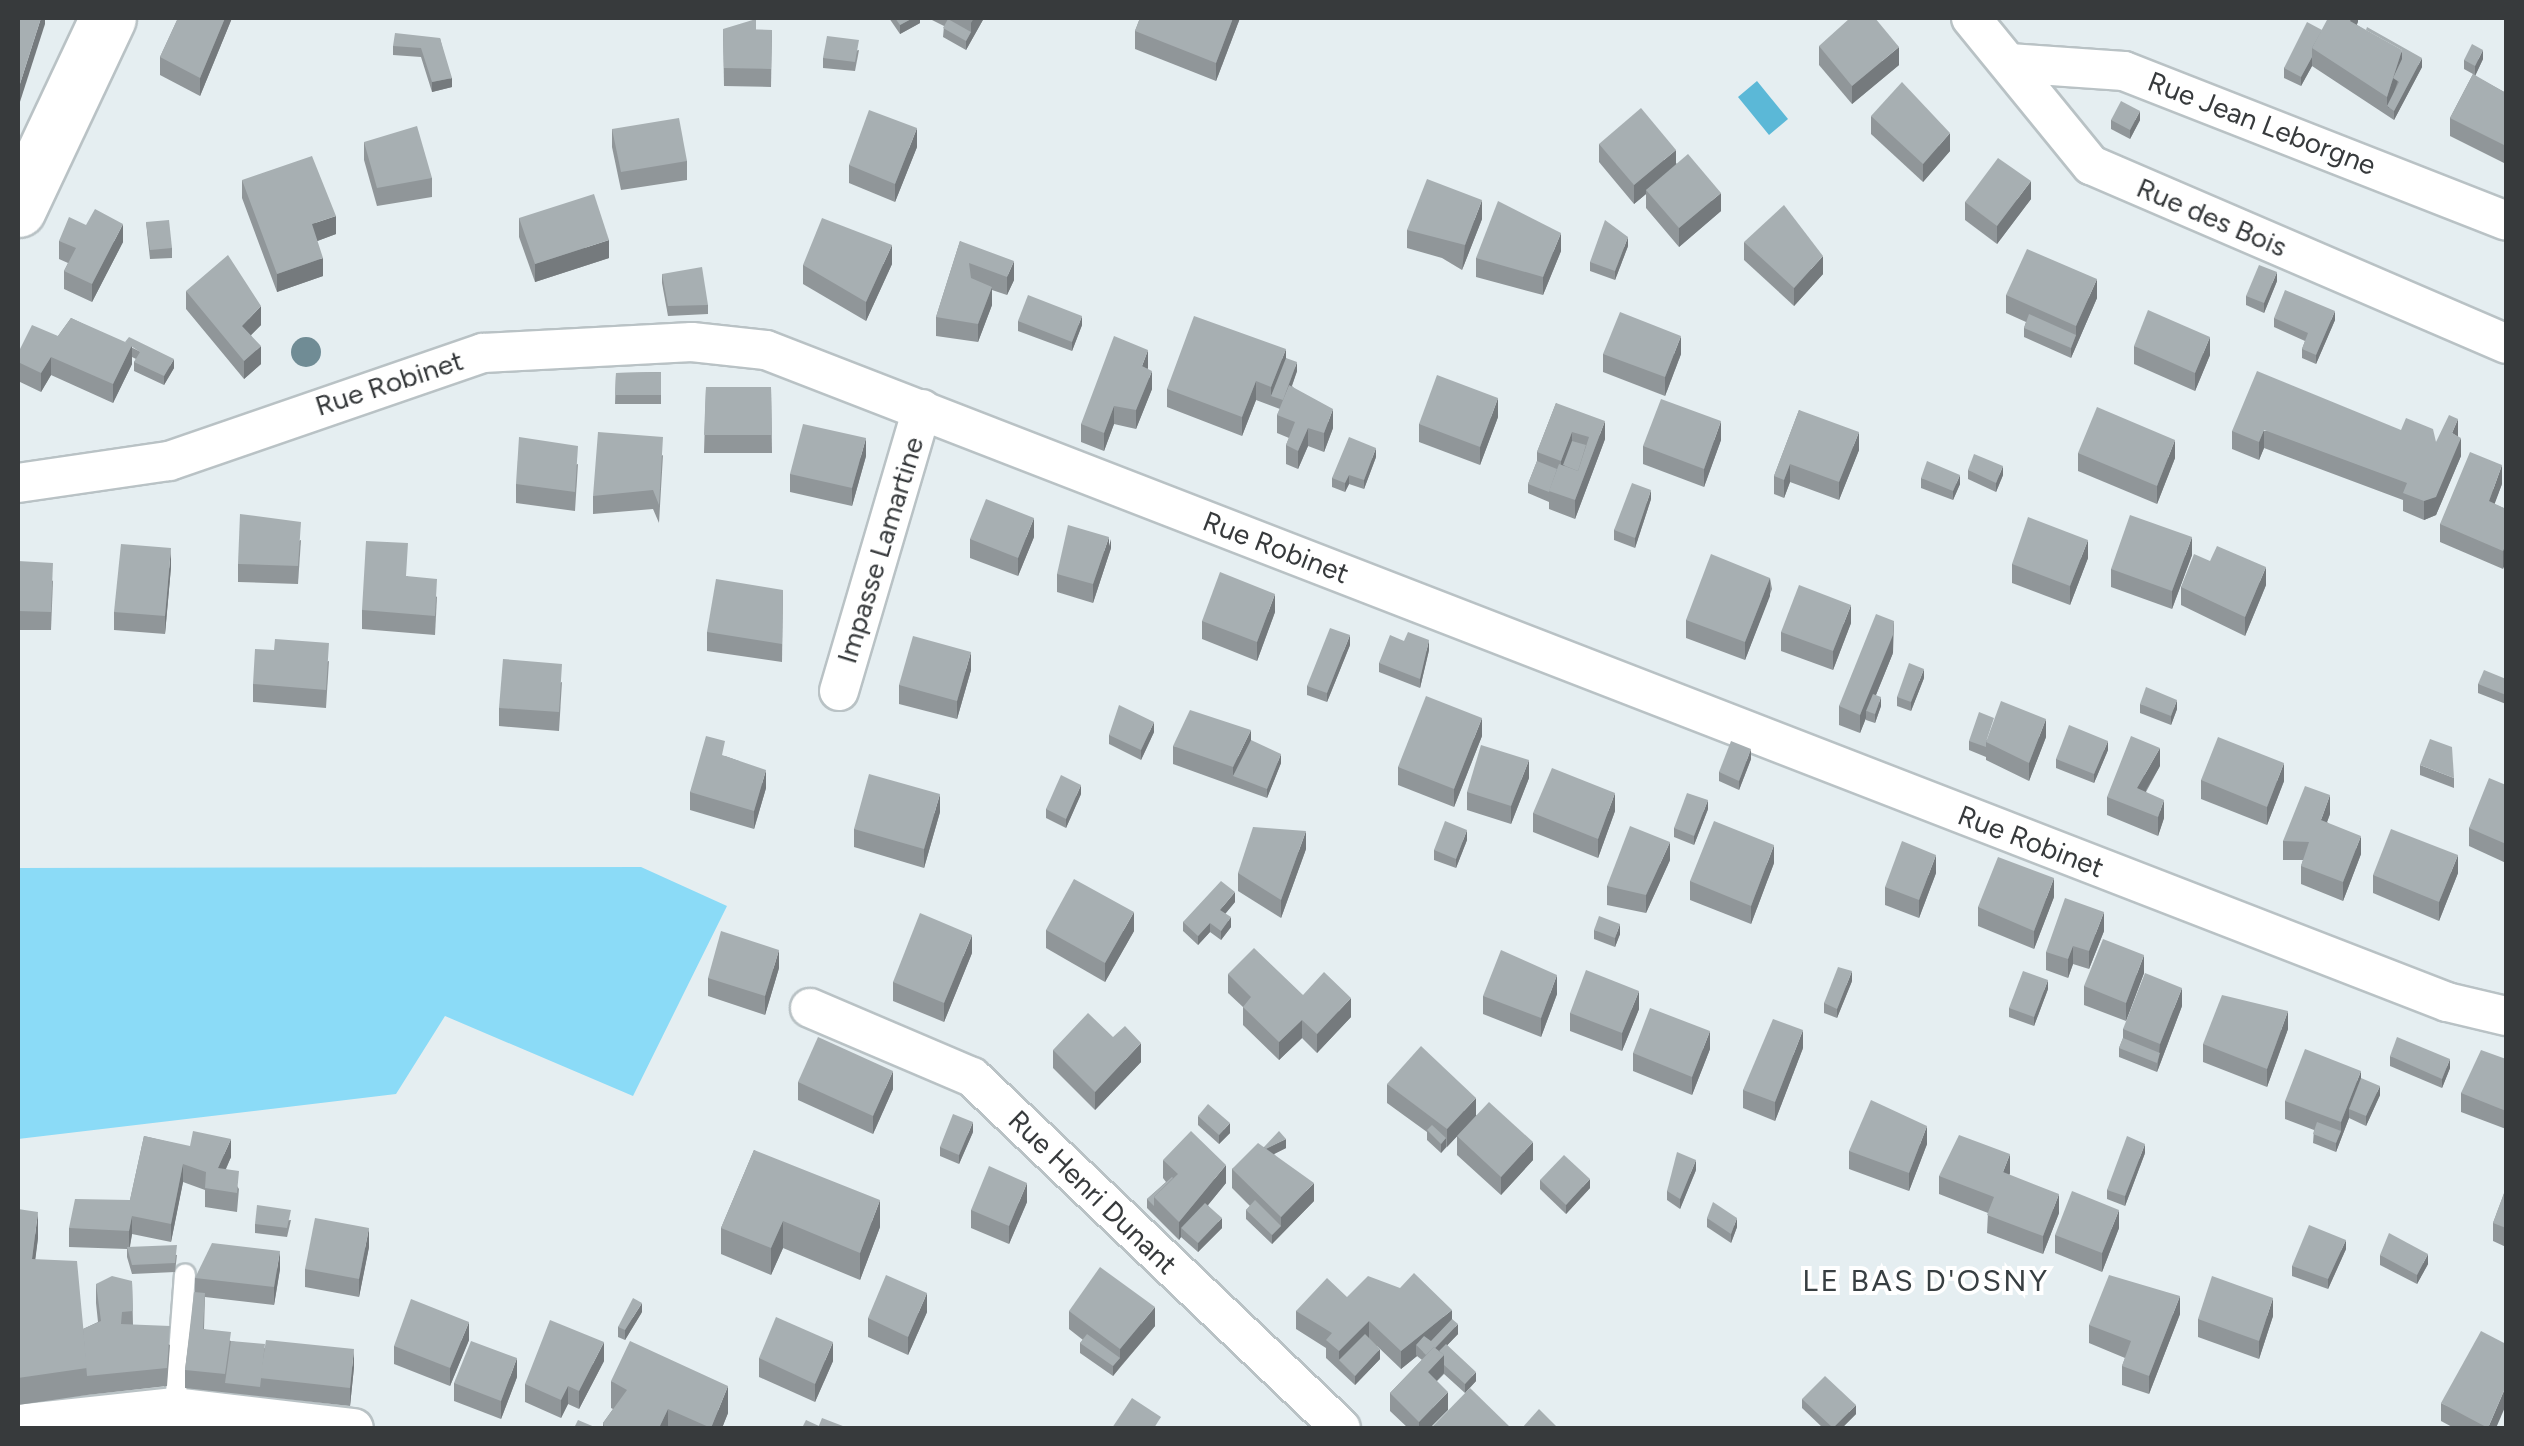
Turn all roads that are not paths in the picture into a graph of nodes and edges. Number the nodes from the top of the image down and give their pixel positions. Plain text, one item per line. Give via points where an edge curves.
1 (108, 18) edge
2 (1972, 18) edge
3 (2009, 63) junction
4 (18, 209) edge
5 (2506, 221) edge
6 (2506, 344) edge
7 (922, 409) junction
8 (18, 483) edge
9 (838, 691) dead end
10 (810, 1008) dead end
11 (2506, 1016) edge
12 (185, 1274) dead end
13 (174, 1407) junction
14 (18, 1424) edge
15 (354, 1428) edge
16 (1340, 1428) edge

1 - 4 street
2 - 3 street, Rue des Bois
3 - 5 street, Rue Jean Leborgne via 2124,71
3 - 6 street, Rue des Bois via 2091,165
7 - 8 street, Rue Robinet via 744,346 483,353 168,461
7 - 9 street, Impasse Lamartine
7 - 11 street, Rue Robinet via 2447,1002
10 - 16 street, Rue Henri Dunant via 972,1077
12 - 13 lane
13 - 14 street
13 - 15 street

